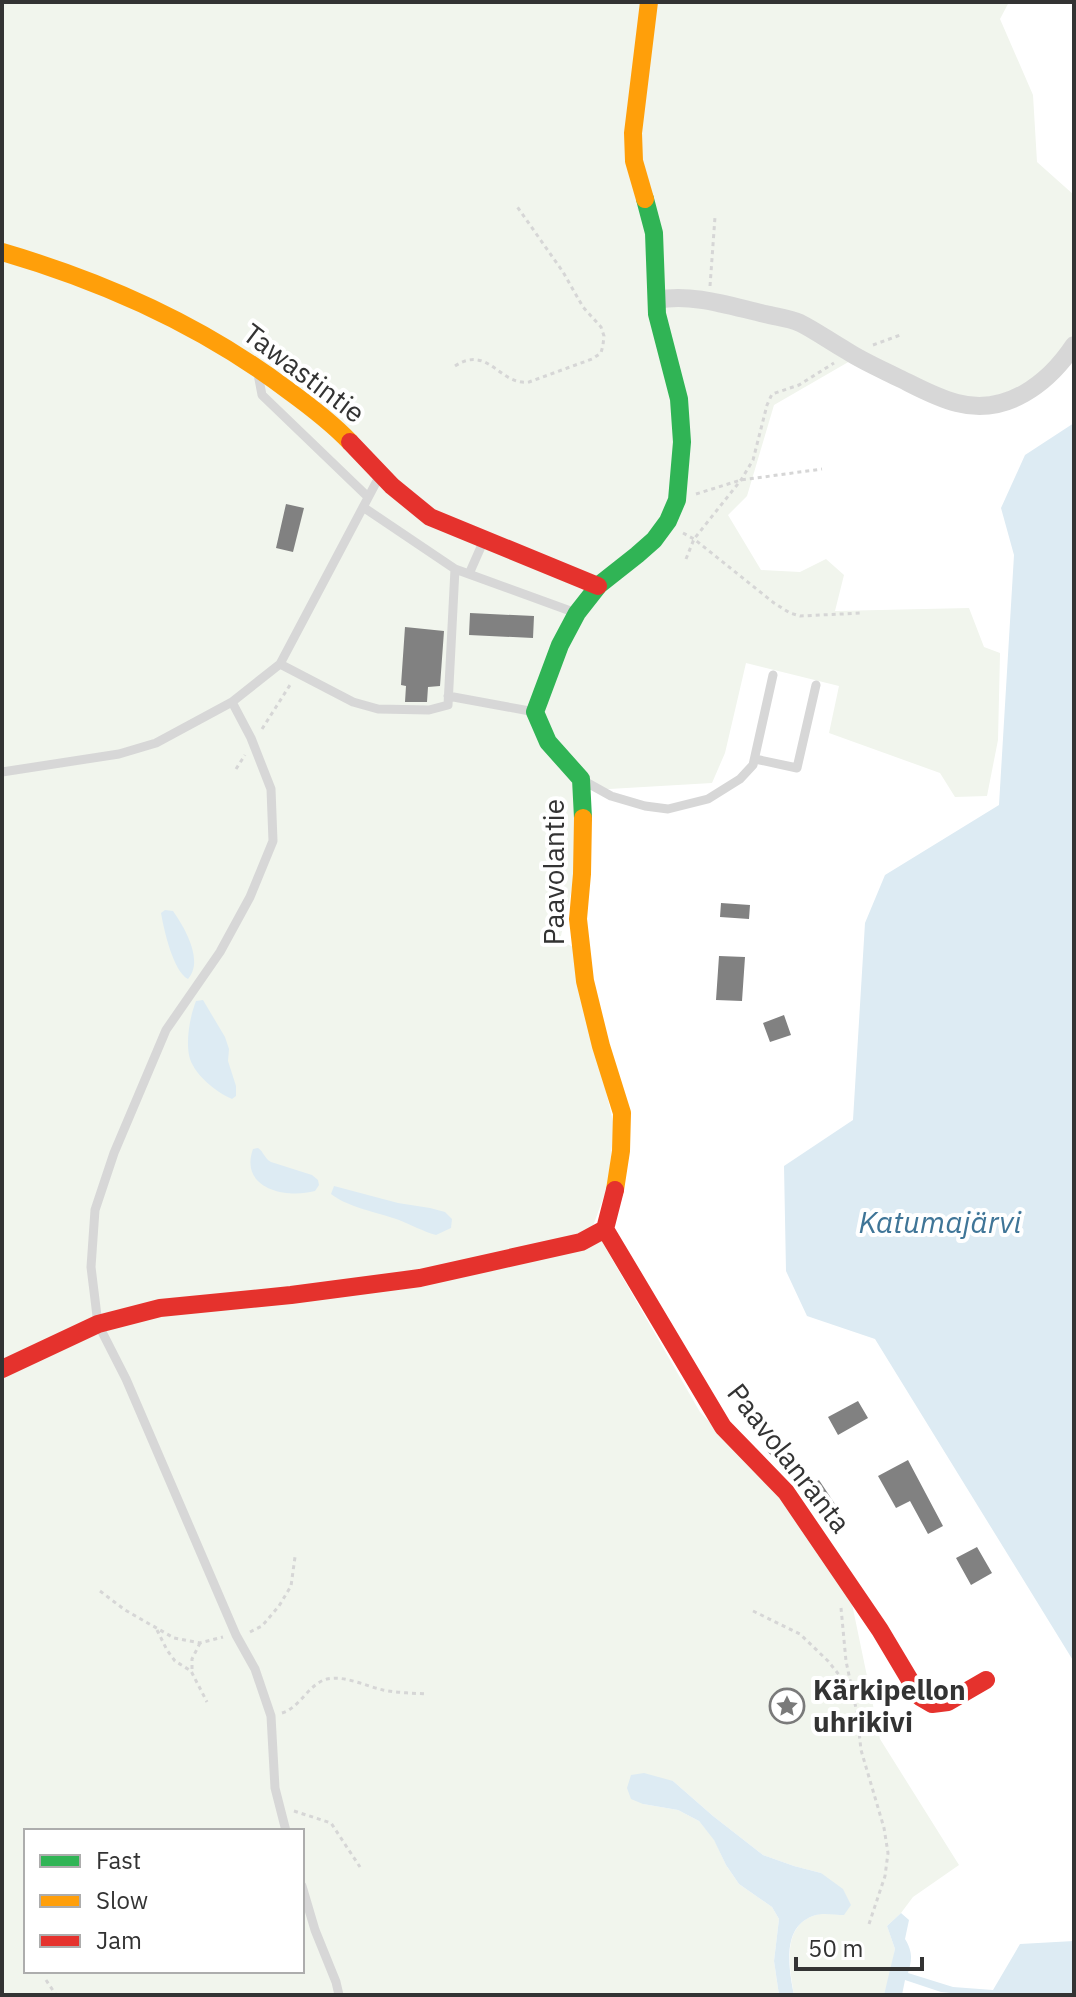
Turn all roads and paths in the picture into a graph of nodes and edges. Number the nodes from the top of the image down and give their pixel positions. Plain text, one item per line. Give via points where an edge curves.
1 (649, 2) edge
2 (516, 205) dead end
3 (715, 217) dead end
4 (2, 252) edge
5 (657, 300) junction
6 (709, 302) junction
7 (903, 334) dead end
8 (1074, 345) edge
9 (850, 353) junction
10 (256, 366) junction
11 (455, 366) dead end
12 (822, 469) dead end
13 (381, 474) junction
14 (741, 480) junction
15 (368, 497) junction
16 (677, 500) junction
17 (363, 507) junction
18 (664, 529) junction
19 (694, 539) junction
20 (484, 540) junction
21 (686, 559) dead end
22 (455, 569) junction
23 (469, 574) junction
24 (598, 586) junction
25 (862, 613) dead end
26 (578, 614) junction
27 (280, 664) junction
28 (293, 671) junction
29 (773, 675) dead end
30 (816, 685) dead end
31 (448, 696) junction
32 (232, 702) junction
33 (535, 712) junction
34 (253, 743) junction
35 (755, 759) junction
36 (236, 769) dead end
37 (2, 772) edge
38 (581, 779) junction
39 (605, 1229) junction
40 (98, 1324) junction
41 (2, 1369) edge
42 (295, 1557) dead end
43 (840, 1572) junction
44 (100, 1591) dead end
45 (753, 1611) dead end
46 (157, 1630) junction
47 (236, 1635) junction
48 (200, 1643) junction
49 (191, 1671) junction
50 (986, 1680) dead end
51 (851, 1688) junction
52 (427, 1694) dead end
53 (207, 1702) dead end
54 (271, 1716) junction
55 (279, 1806) junction
56 (285, 1829) edge
57 (360, 1867) dead end
58 (304, 1893) edge
59 (869, 1924) dead end
60 (46, 1980) dead end
61 (56, 1995) edge
62 (339, 1995) edge

1 - 5 street via 633,133 634,161 654,233
2 - 11 path via 601,327 601,353 518,383 481,360 465,359
3 - 6 path
4 - 10 street, Tawastintie via 140,302
5 - 6 street
5 - 16 street via 679,399
6 - 9 street via 798,322
7 - 9 path
8 - 9 street via 1032,390 985,406 928,393
9 - 14 path via 799,385 772,394 753,460
10 - 13 street, Tawastintie via 334,425
10 - 15 lane via 262,395
12 - 14 path
13 - 15 lane
13 - 20 street, Tawastintie via 430,517
14 - 16 path
14 - 19 path
15 - 17 lane
16 - 18 street
17 - 22 lane
17 - 27 lane
18 - 19 path
18 - 24 street
19 - 21 path
19 - 25 path via 790,613
20 - 23 lane
20 - 24 street, Tawastintie
22 - 23 lane
22 - 31 lane
23 - 26 lane
24 - 26 street
26 - 33 street via 555,653
27 - 28 lane
27 - 32 lane
28 - 31 lane via 378,709 429,710 448,705
28 - 34 path
29 - 35 lane
30 - 35 lane via 797,768
31 - 33 lane
32 - 34 lane
32 - 37 lane via 156,743
33 - 38 street, Paavolantie via 548,742
34 - 36 path
34 - 40 lane via 271,789 273,841 220,952 166,1030 114,1153 95,1210 91,1267
35 - 38 lane via 740,779 708,799 668,809 611,796
38 - 39 street, Paavolantie via 584,836 578,919 585,981 622,1113 617,1181
39 - 40 street via 581,1242 420,1278 160,1308
39 - 43 street, Paavolanranta via 723,1427 786,1492
40 - 41 street
40 - 47 lane
42 - 47 path via 291,1586 279,1606 262,1626
43 - 50 street, Paavolanranta via 920,1697 932,1704 948,1702
43 - 51 path
44 - 46 path
45 - 51 path via 800,1634
46 - 48 path
46 - 49 path via 175,1661
47 - 48 path
47 - 54 lane
48 - 49 path
49 - 53 path
51 - 59 path via 888,1853
52 - 54 path via 327,1679 295,1707
54 - 55 lane
55 - 56 lane
55 - 57 path via 331,1823
58 - 62 lane
60 - 61 path

